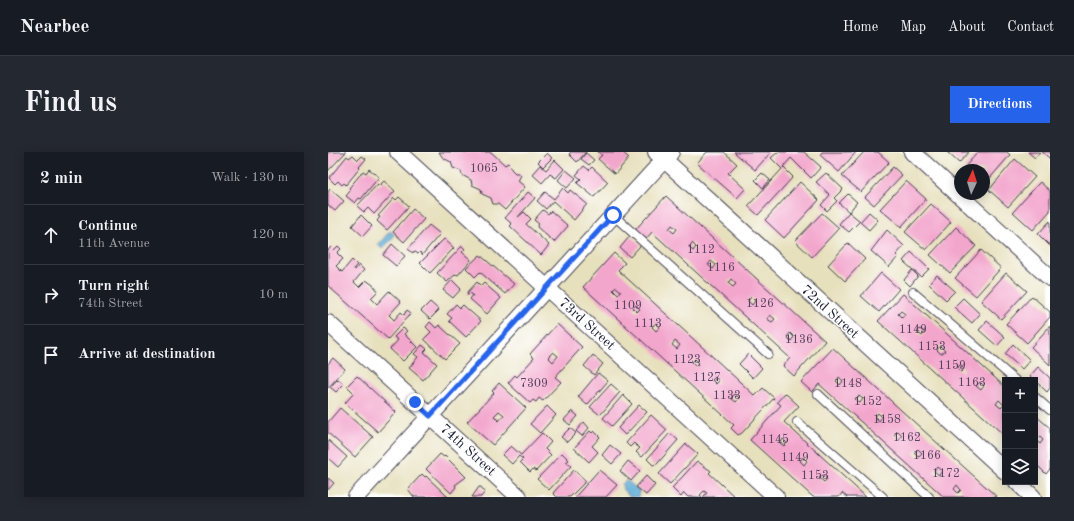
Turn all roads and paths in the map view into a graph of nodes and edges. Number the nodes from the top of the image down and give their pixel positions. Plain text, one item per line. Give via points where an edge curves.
1 (398, 152) edge
2 (912, 152) edge
3 (664, 155) edge
4 (613, 215) junction
5 (1050, 278) edge
6 (547, 288) junction
7 (913, 292) dead end
8 (328, 323) edge
9 (768, 354) dead end
10 (1012, 377) edge
11 (818, 394) dead end
12 (1038, 400) edge
13 (1050, 410) edge
14 (430, 416) junction
15 (796, 422) dead end
16 (1002, 468) edge
17 (1020, 485) edge
18 (356, 497) edge
19 (519, 497) edge
20 (776, 497) edge
21 (883, 497) edge
22 (930, 497) edge
23 (1033, 497) edge

1 - 6 street, 73rd Street
2 - 5 street
3 - 4 street
3 - 16 street, 72nd Street
4 - 6 street
4 - 9 lane
6 - 14 street
6 - 20 street, 73rd Street
7 - 10 lane
8 - 14 street, 74th Street
11 - 22 lane
12 - 13 lane
14 - 18 street
14 - 19 street, 74th Street
15 - 21 lane
17 - 23 street

